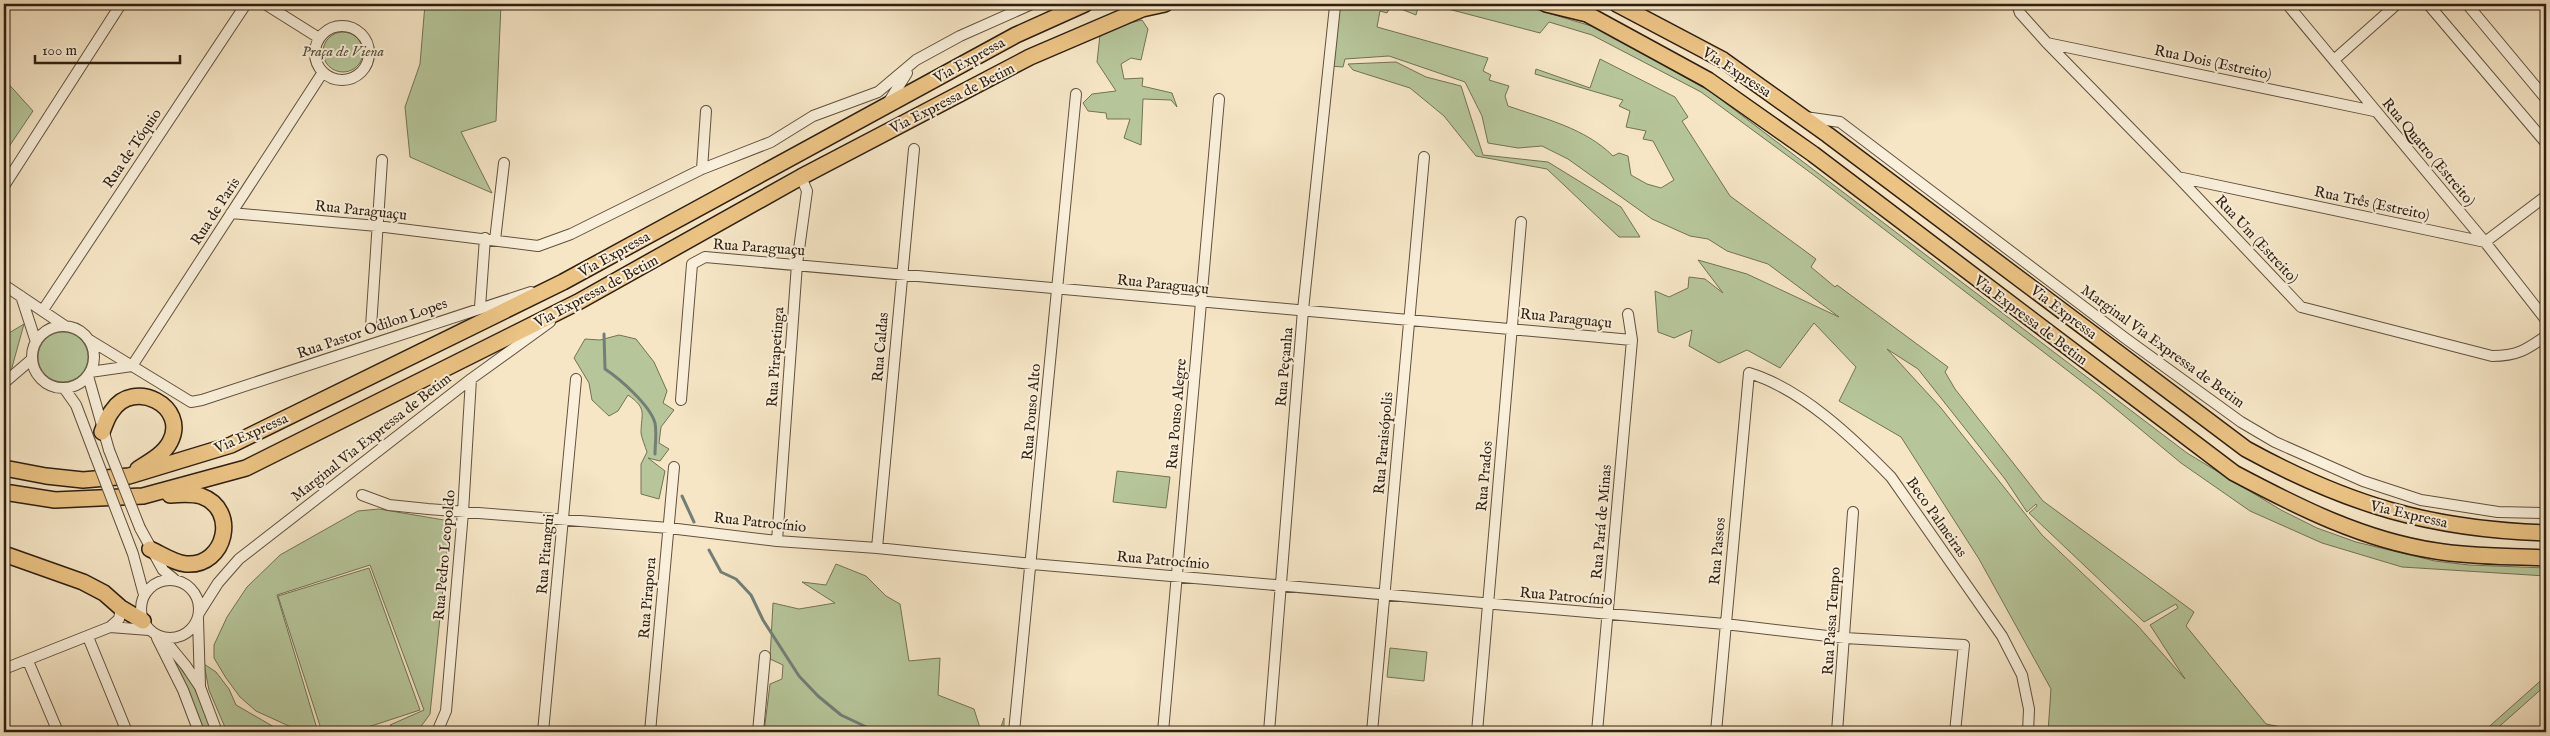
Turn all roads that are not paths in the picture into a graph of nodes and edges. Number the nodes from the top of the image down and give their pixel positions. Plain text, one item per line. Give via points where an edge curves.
1 (121, 4) edge
2 (246, 4) edge
3 (265, 4) edge
4 (1032, 4) edge
5 (1085, 4) edge
6 (1165, 4) edge
7 (1546, 4) edge
8 (1617, 4) edge
9 (2017, 4) edge
10 (2287, 4) edge
11 (2397, 4) edge
12 (2428, 4) edge
13 (2467, 4) edge
14 (1335, 6) dead end
15 (319, 38) junction
16 (2046, 42) junction
17 (916, 60) junction
18 (2334, 60) junction
19 (323, 72) junction
20 (1076, 94) dead end
21 (1219, 99) dead end
22 (2546, 99) edge
23 (886, 106) junction
24 (706, 111) dead end
25 (2374, 111) junction
26 (1802, 116) junction
27 (2546, 143) edge
28 (914, 149) dead end
29 (1424, 157) dead end
30 (382, 160) dead end
31 (504, 163) dead end
32 (702, 168) junction
33 (800, 177) junction
34 (2178, 177) junction
35 (4, 186) edge
36 (2546, 196) edge
37 (231, 213) junction
38 (1520, 222) dead end
39 (377, 226) junction
40 (490, 239) junction
41 (2485, 242) junction
42 (797, 264) junction
43 (902, 274) junction
44 (563, 282) junction
45 (4, 285) edge
46 (1057, 287) junction
47 (21, 296) junction
48 (578, 302) junction
49 (1201, 303) junction
50 (480, 307) junction
51 (43, 310) junction
52 (1303, 310) junction
53 (1628, 314) dead end
54 (1409, 320) junction
55 (2546, 320) edge
56 (65, 326) junction
57 (371, 327) dead end
58 (1512, 328) junction
59 (2546, 336) edge
60 (88, 339) junction
61 (1632, 340) junction
62 (36, 342) junction
63 (32, 359) junction
64 (132, 366) junction
65 (1749, 373) joint
66 (89, 374) junction
67 (471, 379) junction
68 (576, 379) dead end
69 (4, 383) edge
70 (64, 388) junction
71 (681, 400) dead end
72 (102, 432) junction
73 (674, 467) dead end
74 (4, 468) edge
75 (129, 476) junction
76 (4, 492) edge
77 (362, 494) dead end
78 (143, 496) junction
79 (463, 512) junction
80 (1853, 512) dead end
81 (2546, 513) edge
82 (563, 520) junction
83 (669, 528) junction
84 (2546, 533) edge
85 (777, 541) junction
86 (877, 548) junction
87 (150, 549) junction
88 (4, 554) edge
89 (2546, 558) edge
90 (1032, 564) junction
91 (1176, 575) junction
92 (174, 580) junction
93 (1281, 586) junction
94 (144, 595) junction
95 (1385, 595) junction
96 (1488, 604) junction
97 (121, 608) junction
98 (1608, 614) junction
99 (198, 616) junction
100 (1725, 624) junction
101 (110, 627) junction
102 (153, 631) junction
103 (88, 637) junction
104 (1846, 638) junction
105 (765, 656) dead end
106 (28, 660) junction
107 (4, 669) edge
108 (200, 687) junction
109 (58, 732) edge
110 (126, 732) edge
111 (199, 732) edge
112 (217, 732) edge
113 (437, 732) edge
114 (543, 732) edge
115 (650, 732) edge
116 (758, 732) edge
117 (1014, 732) edge
118 (1163, 732) edge
119 (1269, 732) edge
120 (1372, 732) edge
121 (1477, 732) edge
122 (1597, 732) edge
123 (1716, 732) edge
124 (1837, 732) edge
125 (1955, 732) edge
126 (2028, 732) edge

1 - 35 street
2 - 51 street, Rua de Tóquio
3 - 15 street
4 - 17 street, Rua Paraguaçu
5 - 23 highway, Via Expressa via 1016,34
6 - 33 highway, Via Expressa de Betim via 1142,9 1030,57
7 - 89 highway, Via Expressa de Betim via 1587,14 1708,80 1813,154 2234,473 2288,502 2352,530 2394,543 2437,552
8 - 26 highway, Via Expressa via 1723,60
9 - 16 street, Rua Um (Estreito) via 2020,13
10 - 18 street, Rua Quatro (Estreito)
11 - 18 street
12 - 27 street
13 - 22 street
14 - 52 street, Rua Peçanha
15 - 19 street via 315,56
15 - 19 street via 332,27 350,27 365,37 370,54 363,71 348,80 330,78
16 - 25 street, Rua Dois (Estreito)
16 - 34 street, Rua Um (Estreito)
17 - 23 street
17 - 32 street, Rua Paraguaçu via 878,92 814,116 765,144
18 - 25 street, Rua Quatro (Estreito)
19 - 37 street, Rua de Paris
20 - 46 street, Rua Pouso Alto
21 - 49 street, Rua Pouso Alegre
23 - 44 highway, Via Expressa
24 - 32 street
25 - 41 street, Rua Quatro (Estreito)
26 - 81 street, Marginal Via Expressa de Betim via 1840,122 2124,338 2241,422 2275,442 2363,481 2421,500 2498,512
26 - 84 highway, Via Expressa via 2246,449 2294,476 2394,513 2436,522
28 - 43 street, Rua Caldas
29 - 54 street, Rua Paraisópolis
30 - 39 street
31 - 40 street
32 - 40 street, Rua Paraguaçu via 571,234 538,246
33 - 42 street, Rua Pirapetinga via 807,191
33 - 48 highway, Via Expressa de Betim
34 - 41 street, Rua Três (Estreito)
34 - 59 street, Rua Um (Estreito) via 2301,307 2492,356 2509,356 2524,351
36 - 41 street
37 - 39 street, Rua Paraguaçu
37 - 64 street, Rua de Paris
38 - 58 street, Rua Prados
39 - 40 street, Rua Paraguaçu
39 - 57 street
40 - 50 street
41 - 55 street, Rua Quatro (Estreito)
42 - 43 street, Rua Paraguaçu
42 - 71 street, Rua Paraguaçu via 705,257 692,264
42 - 85 street, Rua Pirapetinga
43 - 46 street, Rua Paraguaçu
43 - 86 street, Rua Caldas
44 - 50 street, Rua Pastor Odilon Lopes
44 - 75 highway, Via Expressa via 231,445
45 - 47 street
46 - 49 street, Rua Paraguaçu
46 - 90 street, Rua Pouso Alto
47 - 51 street
47 - 62 street
48 - 67 street, Marginal Via Expressa de Betim
48 - 78 highway, Via Expressa de Betim via 246,468
49 - 52 street, Rua Paraguaçu
49 - 91 street, Rua Pouso Alegre
50 - 64 street, Rua Pastor Odilon Lopes via 202,400 190,402
51 - 56 street
52 - 54 street, Rua Paraguaçu
52 - 93 street, Rua Peçanha
53 - 61 street, Rua Pará de Minas
54 - 58 street, Rua Paraguaçu
54 - 95 street, Rua Paraisópolis
56 - 60 street via 74,328
56 - 62 street via 48,330
58 - 61 street, Rua Paraguaçu
58 - 96 street, Rua Prados
60 - 64 street
60 - 66 street via 94,355
61 - 98 street, Rua Pará de Minas
62 - 63 street
63 - 69 street
63 - 70 street via 42,380
64 - 66 street
65 - 100 street, Rua Passos
65 - 126 street, Beco Palmeiras via 1770,379 1808,403 1891,477 2002,636 2022,675 2030,709
66 - 70 street via 81,382
66 - 72 street
67 - 79 street, Rua Pedro Leopoldo
67 - 99 street, Marginal Via Expressa de Betim via 239,559 218,583
68 - 82 street, Rua Pitangui
70 - 94 street, bridge via 76,404 134,554
72 - 75 highway via 111,411 128,397 150,397 168,410 174,431 170,443
72 - 87 street, bridge
73 - 83 street, Rua Pirapora
74 - 75 highway via 83,480
76 - 78 highway, Via Expressa de Betim via 55,500
77 - 79 street, Rua Patrocínio via 389,505
78 - 87 highway via 201,496 215,506 224,521 222,543 207,560 184,564
79 - 82 street, Rua Patrocínio
79 - 113 street, Rua Pedro Leopoldo via 446,711
80 - 104 street, Rua Passa Tempo
82 - 83 street, Rua Patrocínio
82 - 114 street, Rua Pitangui
83 - 85 street, Rua Patrocínio
83 - 115 street, Rua Pirapora
85 - 86 street, Rua Patrocínio
86 - 90 street, Rua Patrocínio
87 - 92 street via 163,570
88 - 97 highway via 83,582
90 - 91 street, Rua Patrocínio
90 - 117 street, Rua Pouso Alto
91 - 93 street, Rua Patrocínio
91 - 118 street, Rua Pouso Alegre
92 - 94 street via 156,582
92 - 99 street via 190,587 196,595
93 - 95 street, Rua Patrocínio
93 - 119 street, Rua Peçanha
94 - 102 street via 141,603
95 - 96 street, Rua Patrocínio
95 - 120 street, Rua Paraisópolis
96 - 98 street, Rua Patrocínio
96 - 121 street, Rua Prados
97 - 101 street via 119,619
97 - 102 highway
98 - 100 street, Rua Patrocínio
98 - 122 street, Rua Pará de Minas
99 - 102 street via 188,633 180,637
99 - 108 street
100 - 104 street, Rua Patrocínio
100 - 123 street, Rua Passos
101 - 102 street
101 - 103 street
102 - 108 street via 186,666
102 - 111 street via 184,690
103 - 106 street
103 - 110 street
104 - 124 street, Rua Passa Tempo
104 - 125 street, Rua Patrocínio via 1964,645
105 - 116 street
106 - 107 street
106 - 109 street
108 - 112 street

